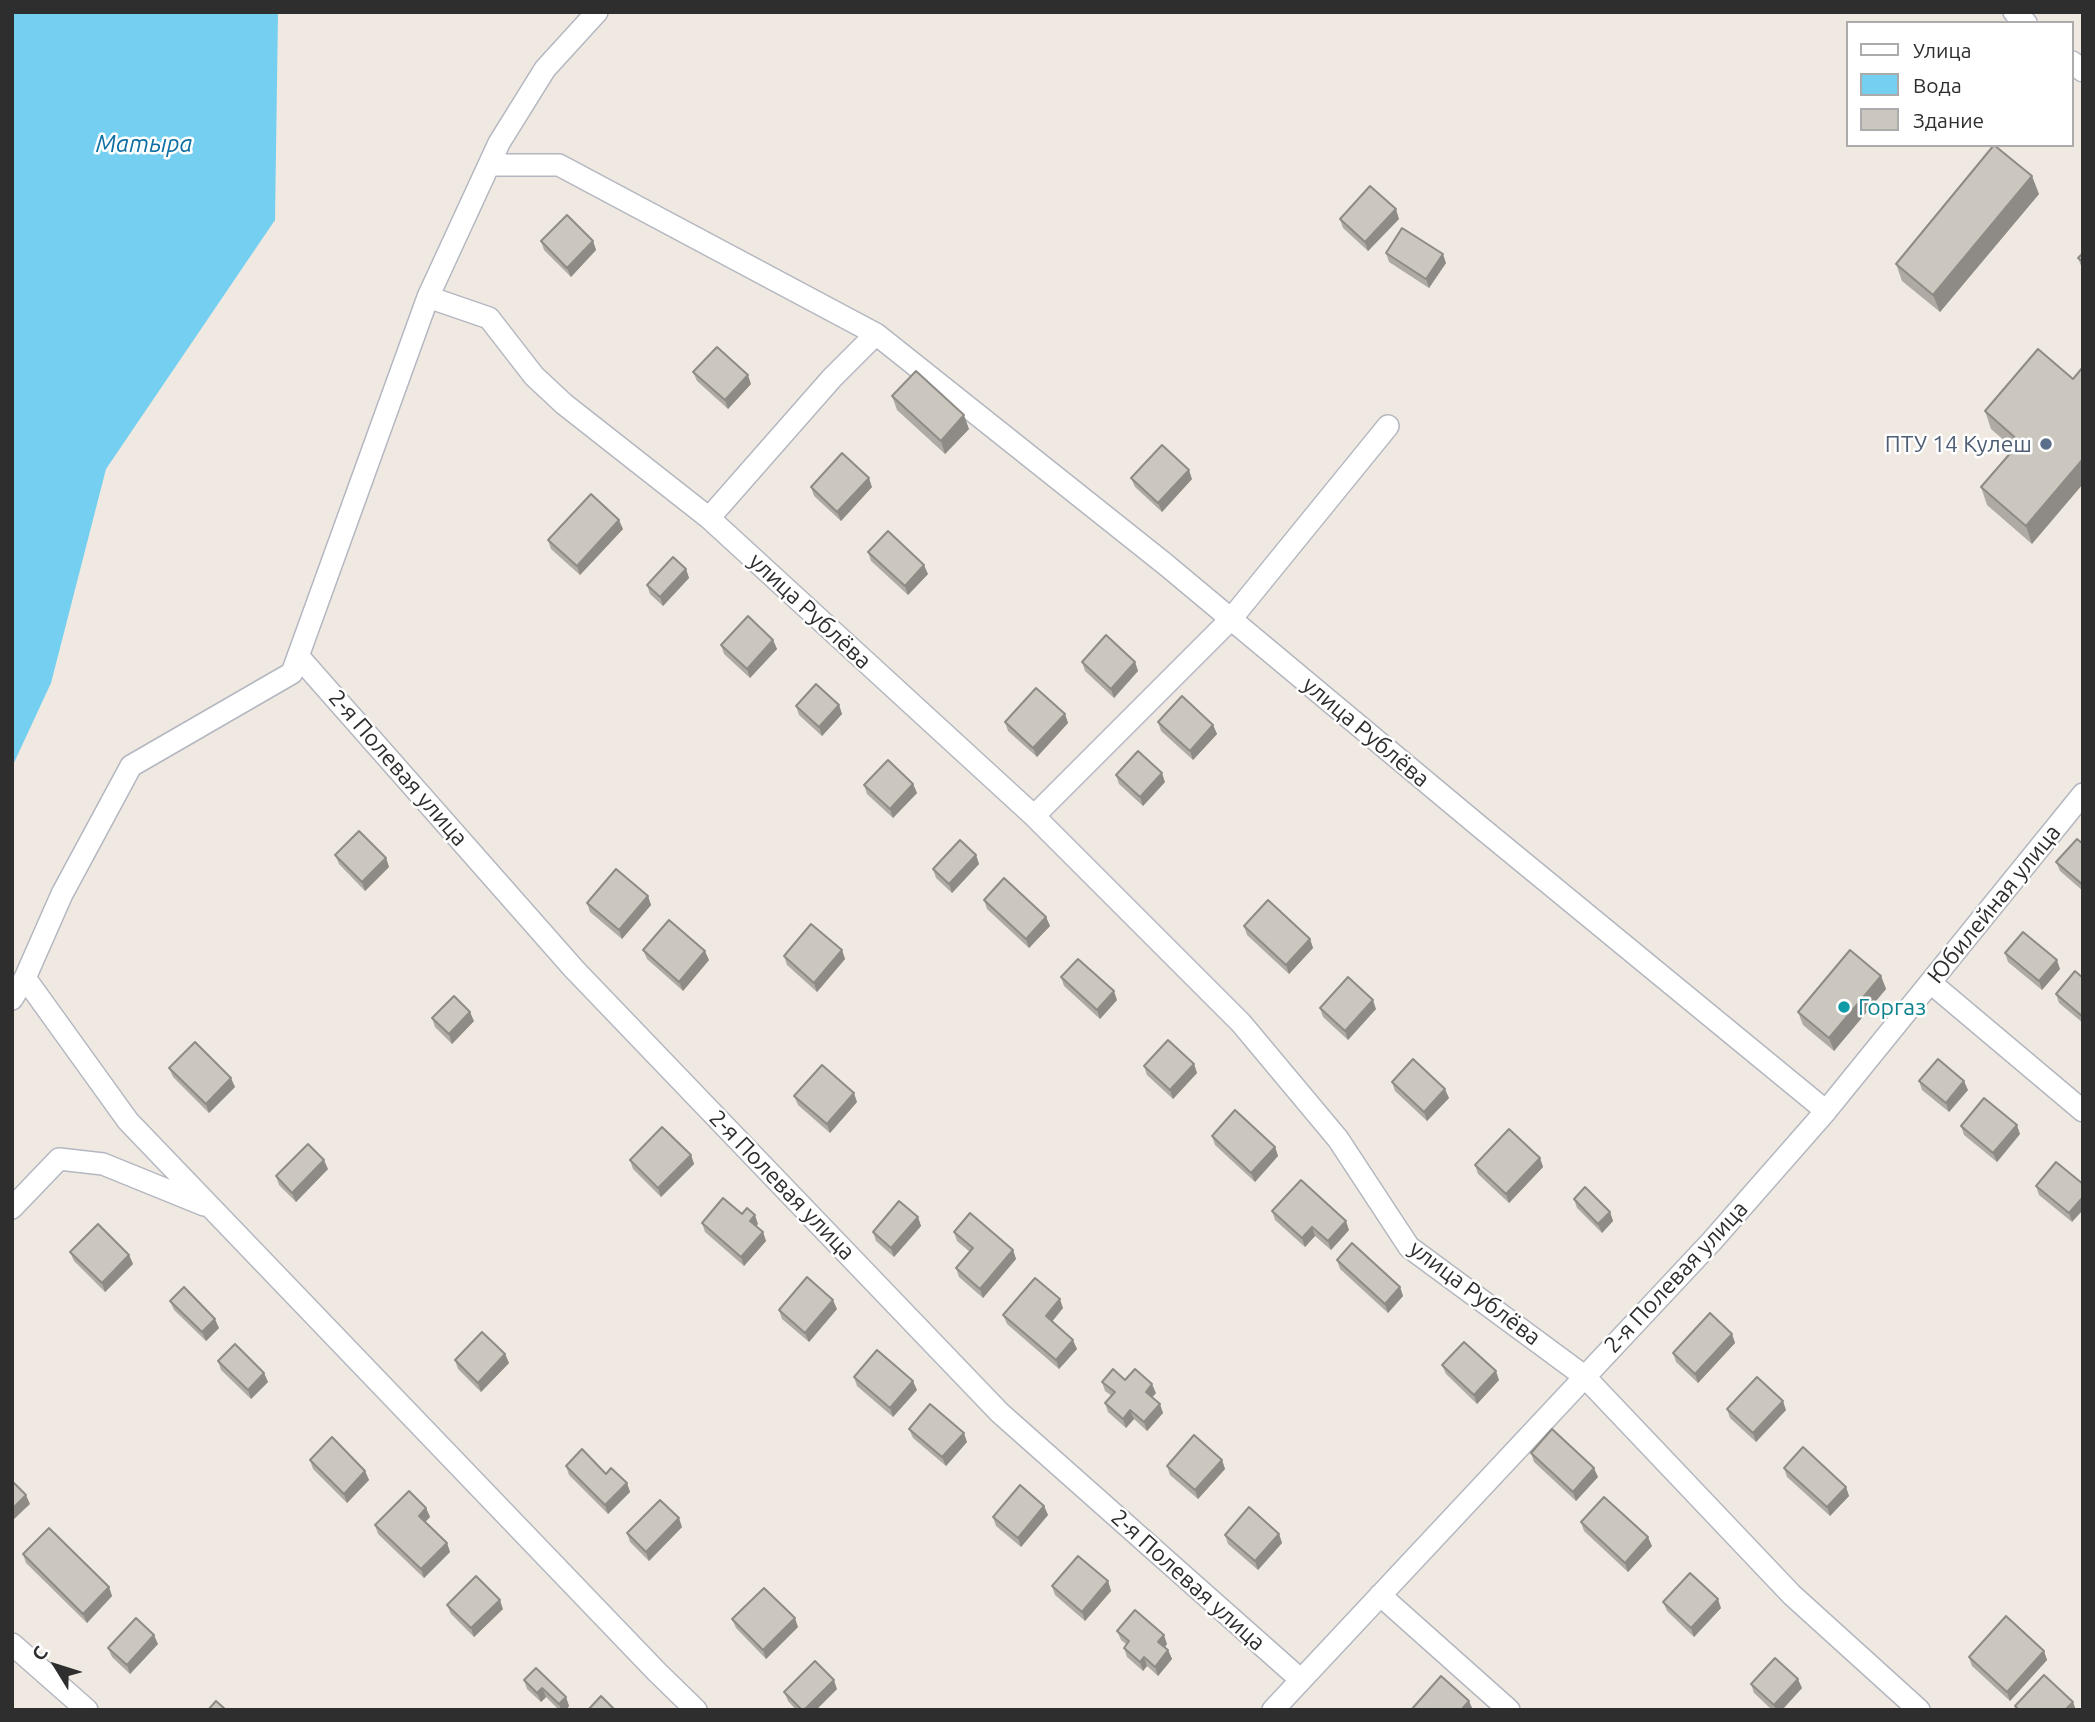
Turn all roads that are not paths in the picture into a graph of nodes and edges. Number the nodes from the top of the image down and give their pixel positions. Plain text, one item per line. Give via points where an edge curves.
1 (597, 12) edge
2 (488, 165) junction
3 (428, 297) junction
4 (876, 334) junction
5 (1388, 426) dead end
6 (709, 518) junction
7 (1231, 619) junction
8 (298, 656) junction
9 (2083, 794) edge
10 (1034, 816) junction
11 (26, 978) junction
12 (1931, 983) junction
13 (12, 999) edge
14 (1826, 1111) junction
15 (2083, 1111) edge
16 (12, 1208) edge
17 (212, 1208) junction
18 (1584, 1376) junction
19 (1380, 1595) junction
20 (12, 1644) edge
21 (1301, 1680) junction
22 (88, 1710) edge
23 (696, 1710) edge
24 (1273, 1710) edge
25 (1509, 1710) edge
26 (1919, 1710) edge

1 - 2 street via 545,69
2 - 3 street
2 - 4 street, улица Рублёва via 559,165
3 - 6 street, улица Рублёва via 489,318 534,376 564,404
3 - 8 street
4 - 6 street
4 - 7 street, улица Рублёва
5 - 7 street
6 - 10 street, улица Рублёва
7 - 10 street
7 - 14 street, улица Рублёва
8 - 11 street via 292,673 131,765 62,894
8 - 21 street, 2-я Полевая улица via 574,969 1000,1413
9 - 12 street, Юбилейная улица
10 - 18 street, улица Рублёва via 1241,1023 1338,1139 1409,1247
11 - 13 street
11 - 17 street via 128,1121
12 - 14 street, Юбилейная улица
12 - 15 street
14 - 18 street, 2-я Полевая улица
16 - 17 street via 59,1158 103,1164
17 - 23 street
18 - 19 street, 2-я Полевая улица
18 - 26 street, улица Рублёва via 1792,1595
19 - 21 street, 2-я Полевая улица
19 - 25 street
20 - 22 street
21 - 24 street, 2-я Полевая улица

